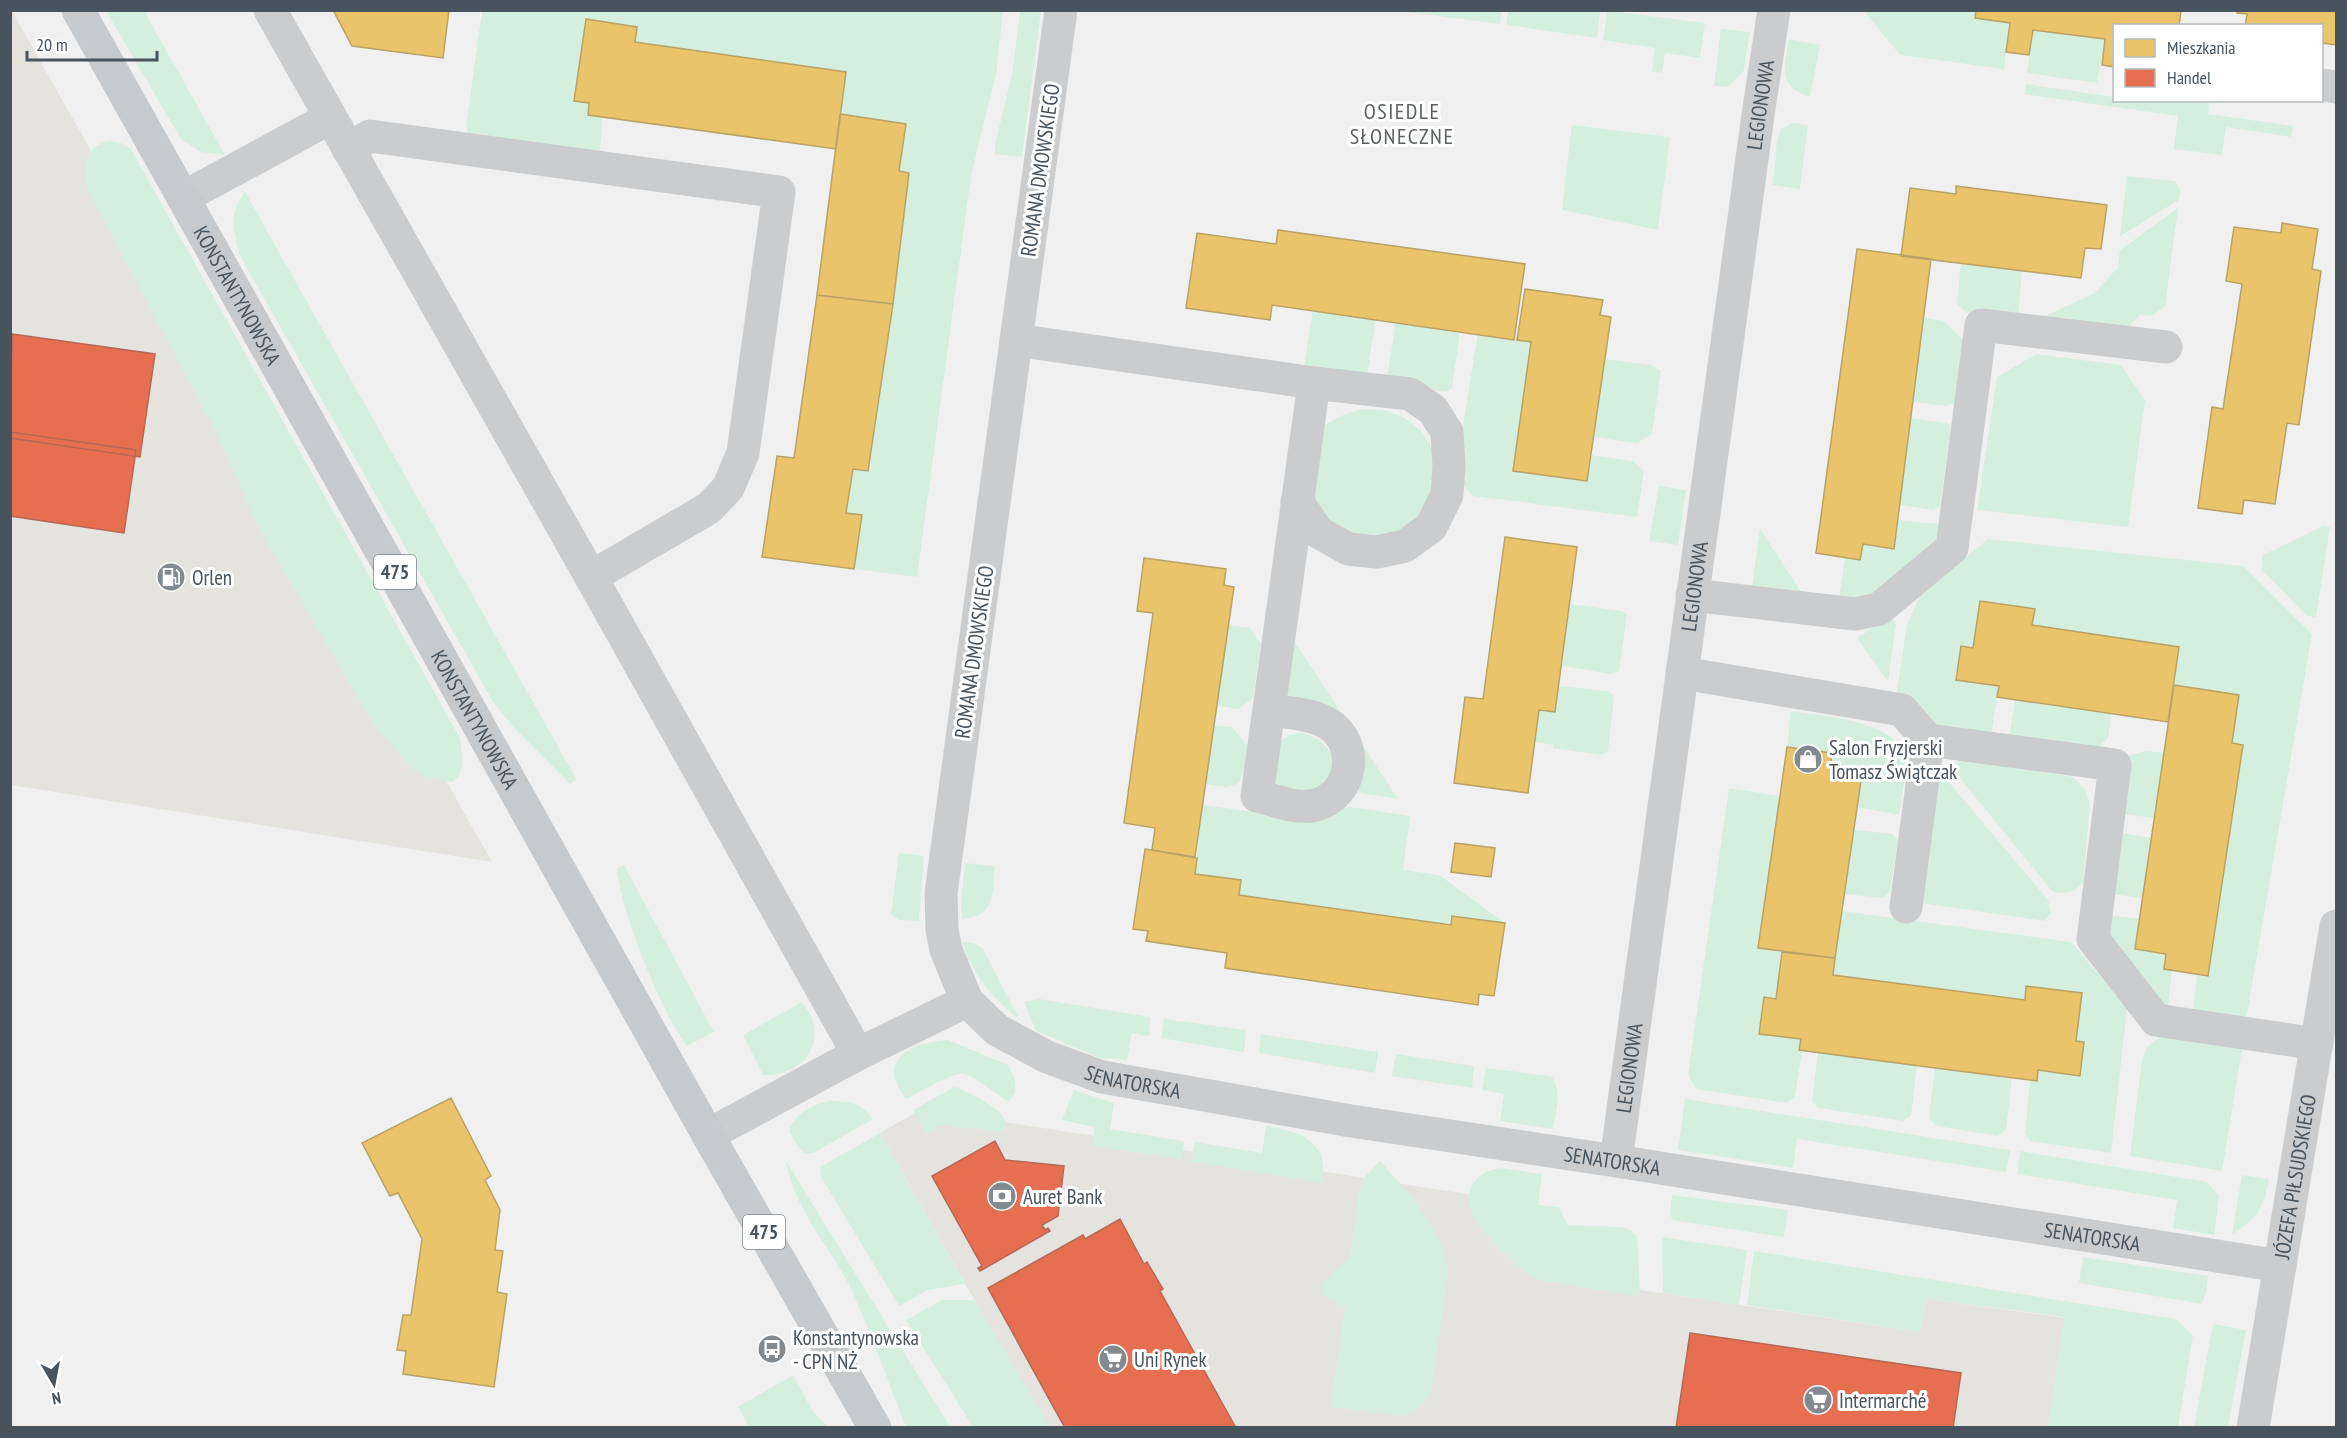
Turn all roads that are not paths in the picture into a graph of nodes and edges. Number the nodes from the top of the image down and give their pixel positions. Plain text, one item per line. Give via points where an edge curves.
1 (78, 10) edge
2 (270, 10) edge
3 (1062, 10) edge
4 (1774, 10) edge
5 (330, 118) junction
6 (348, 149) junction
7 (184, 197) junction
8 (1016, 340) junction
9 (2166, 347) dead end
10 (1314, 383) junction
11 (1297, 501) junction
12 (591, 577) junction
13 (1692, 595) junction
14 (1682, 673) junction
15 (1269, 710) dead end
16 (1928, 740) junction
17 (1906, 907) dead end
18 (2337, 926) edge
19 (967, 1001) junction
20 (2317, 1044) junction
21 (858, 1054) junction
22 (708, 1135) junction
23 (1616, 1161) junction
24 (2280, 1266) junction
25 (875, 1428) edge
26 (2253, 1428) edge

1 - 7 main road, KONSTANTYNOWSKA / 475
2 - 5 street
3 - 8 street, ROMANA DMOWSKIEGO
4 - 13 street, LEGIONOWA
5 - 6 street
5 - 7 street
6 - 12 street
6 - 12 street via 370,136 779,192 743,453 728,488 709,508
7 - 22 main road, KONSTANTYNOWSKA / 475
8 - 10 street
8 - 19 street, ROMANA DMOWSKIEGO via 941,893 946,950
9 - 13 street via 1981,325 1952,548 1879,609 1855,614
10 - 11 street
10 - 11 street via 1410,394 1433,410 1447,432 1447,495 1431,526 1405,546 1377,552 1348,549 1318,532
11 - 15 street
12 - 21 street
13 - 14 street, LEGIONOWA
14 - 16 street via 1902,710
14 - 23 street, LEGIONOWA
16 - 17 street
16 - 20 street via 2115,765 2093,939 2156,1020
18 - 20 street, JÓZEFA PIŁSUDSKIEGO
19 - 21 street
19 - 23 street, SENATORSKA via 997,1030 1047,1057 1102,1077 1351,1121
20 - 24 street, JÓZEFA PIŁSUDSKIEGO
21 - 22 street
22 - 25 main road, KONSTANTYNOWSKA / 475
23 - 24 street, SENATORSKA
24 - 26 street, JÓZEFA PIŁSUDSKIEGO

